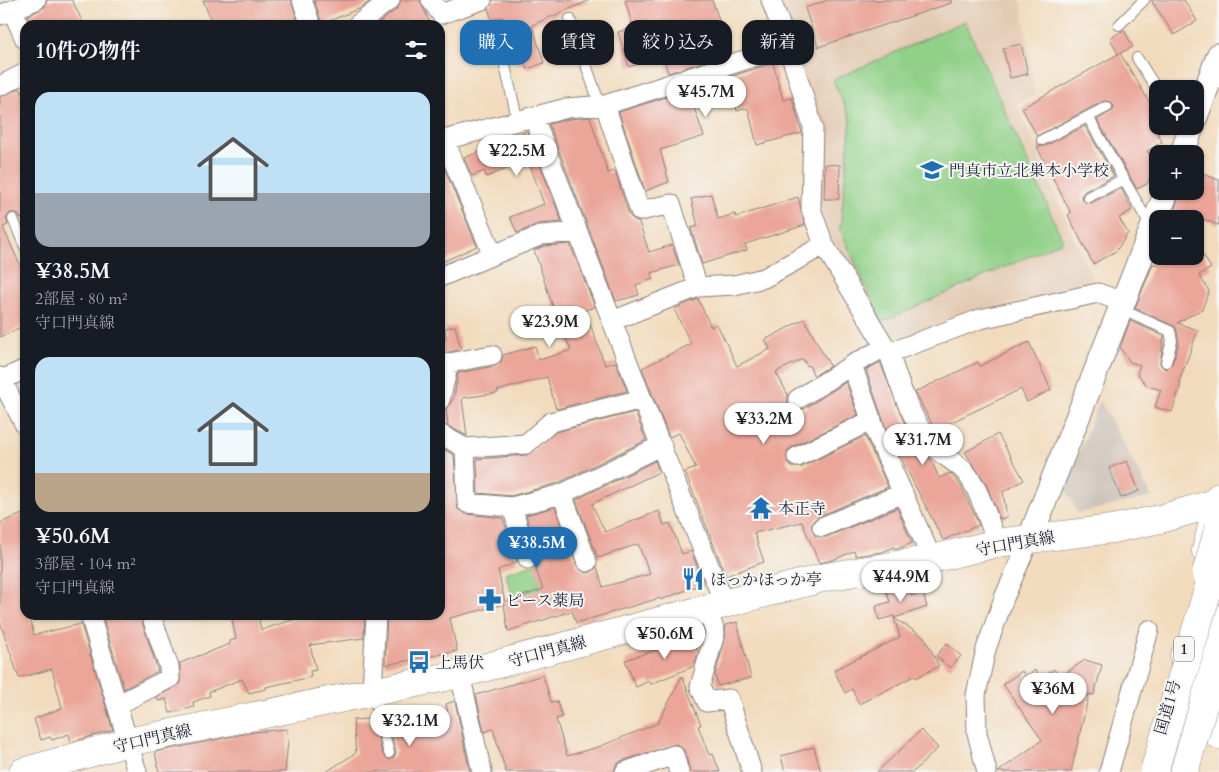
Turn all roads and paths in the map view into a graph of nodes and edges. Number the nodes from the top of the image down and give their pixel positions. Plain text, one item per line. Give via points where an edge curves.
1 (36, 0) edge
2 (302, 0) edge
3 (390, 0) edge
4 (431, 0) edge
5 (482, 0) edge
6 (771, 0) edge
7 (1144, 0) edge
8 (6, 12) edge
9 (310, 20) edge
10 (364, 20) edge
11 (778, 20) edge
12 (1119, 25) dead end
13 (20, 32) edge
14 (1219, 55) edge
15 (1138, 58) dead end
16 (742, 61) edge
17 (508, 65) edge
18 (587, 65) edge
19 (794, 65) edge
20 (20, 77) edge
21 (1151, 80) edge
22 (0, 86) edge
23 (1204, 92) edge
24 (602, 105) junction
25 (1107, 107) dead end
26 (1088, 117) junction
27 (526, 120) junction
28 (445, 139) edge
29 (1042, 140) dead end
30 (445, 147) edge
31 (1124, 179) junction
32 (1088, 197) dead end
33 (13, 219) dead end
34 (1149, 223) edge
35 (578, 232) junction
36 (20, 235) edge
37 (1149, 240) edge
38 (824, 245) junction
39 (493, 255) junction
40 (445, 275) edge
41 (698, 287) junction
42 (1123, 307) junction
43 (612, 321) junction
44 (887, 350) junction
45 (492, 355) dead end
46 (1166, 362) dead end
47 (852, 365) junction
48 (20, 370) edge
49 (445, 379) edge
50 (1, 380) edge
51 (642, 399) junction
52 (798, 399) dead end
53 (20, 416) edge
54 (872, 420) junction
55 (445, 437) edge
56 (662, 445) junction
57 (465, 448) junction
58 (797, 457) dead end
59 (903, 493) junction
60 (562, 494) junction
61 (512, 507) junction
62 (1219, 507) edge
63 (822, 527) dead end
64 (1030, 538) junction
65 (997, 544) junction
66 (1219, 552) edge
67 (528, 559) dead end
68 (932, 559) junction
69 (587, 562) dead end
70 (716, 607) junction
71 (1219, 608) edge
72 (92, 620) edge
73 (153, 620) edge
74 (376, 620) edge
75 (1149, 630) dead end
76 (1219, 652) edge
77 (1219, 673) edge
78 (460, 674) junction
79 (1219, 686) edge
80 (372, 691) junction
81 (117, 705) junction
82 (1219, 735) edge
83 (128, 742) junction
84 (389, 752) dead end
85 (23, 772) edge
86 (137, 772) edge
87 (482, 772) edge
88 (625, 772) edge
89 (679, 772) edge
90 (752, 772) edge
91 (986, 772) edge
92 (1109, 772) edge
93 (1149, 772) edge
94 (1154, 772) edge
95 (1184, 772) edge
96 (1190, 772) edge

1 - 8 street
2 - 9 street
3 - 10 street
4 - 5 street via 441,14
6 - 11 street
7 - 12 lane
8 - 13 street
14 - 23 street
15 - 21 lane
16 - 24 street
17 - 27 lane
18 - 24 lane
19 - 38 street via 813,127 810,209
20 - 22 street
24 - 27 street via 567,108
24 - 41 street via 640,211 671,204
25 - 26 lane
26 - 29 lane
26 - 31 lane
27 - 28 street
27 - 35 street
30 - 39 street
31 - 32 lane
31 - 34 lane
33 - 36 lane
35 - 39 street via 542,235
35 - 43 street
37 - 42 street
38 - 41 street via 764,278 734,285
38 - 44 street
39 - 40 street
41 - 43 street
42 - 44 street via 1098,293 980,319
42 - 46 lane via 1170,331 1172,341
42 - 64 street
43 - 51 street
44 - 47 street
44 - 65 street via 917,422 930,444 967,473
45 - 49 street via 449,362
47 - 52 street
47 - 54 street
48 - 50 street
50 - 53 street
51 - 56 street
51 - 57 street via 551,422 526,444
54 - 58 street
54 - 59 street
55 - 57 street
56 - 60 street
56 - 70 street
57 - 61 street via 467,502
59 - 63 street
59 - 68 street
60 - 61 street
60 - 69 street
61 - 67 street
62 - 64 main road, 守口門真線 via 1112,529
62 - 82 main road via 1186,630 1183,654 1186,681
62 - 93 main road, 国道1号 / 1, bridge
64 - 65 main road, 守口門真線
64 - 91 street via 986,648 976,695 977,733
65 - 68 main road, 守口門真線
66 - 94 main road, bridge
68 - 70 main road, 守口門真線 via 826,577
70 - 78 main road, 守口門真線
70 - 90 street via 715,633 700,687 708,702 729,699
71 - 79 main road via 1210,658
72 - 81 street
73 - 81 street via 170,678
74 - 80 street
75 - 92 street
76 - 95 main road, bridge
77 - 96 main road
78 - 80 main road, 守口門真線
78 - 87 street
80 - 83 main road, 守口門真線
80 - 84 lane
81 - 83 street
83 - 85 main road, 守口門真線
83 - 86 street
88 - 89 street via 674,755

